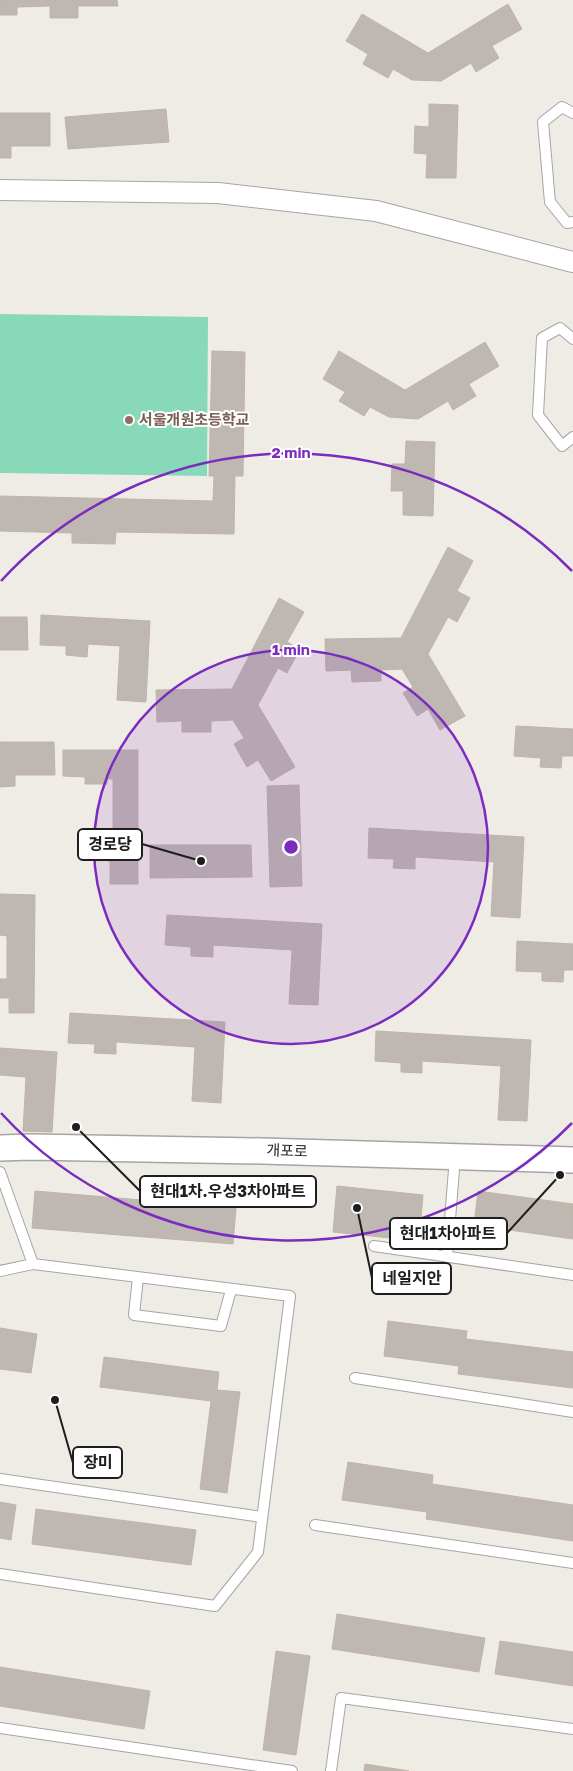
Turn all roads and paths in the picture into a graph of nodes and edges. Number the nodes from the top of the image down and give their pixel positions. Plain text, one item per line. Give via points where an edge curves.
1 (573, 113) edge
2 (0, 190) edge
3 (573, 222) edge
4 (573, 262) edge
5 (573, 339) edge
6 (573, 437) edge
7 (0, 1148) edge
8 (455, 1157) junction
9 (573, 1160) edge
10 (0, 1172) edge
11 (374, 1246) dead end
12 (447, 1257) junction
13 (33, 1264) junction
14 (0, 1271) edge
15 (573, 1275) edge
16 (138, 1277) junction
17 (231, 1290) junction
18 (355, 1378) dead end
19 (573, 1412) edge
20 (0, 1479) edge
21 (262, 1517) junction
22 (315, 1525) dead end
23 (573, 1563) edge
24 (0, 1574) edge
25 (0, 1728) edge
26 (573, 1729) edge
27 (228, 1766) edge
28 (292, 1771) edge
29 (330, 1771) edge

1 - 3 lane via 562,108 543,122 550,202 567,223
2 - 4 street via 218,193 376,212
5 - 6 lane via 560,328 542,338 538,415 562,446
7 - 8 street, 개포로 via 262,1150
8 - 9 street, 개포로
8 - 12 lane
10 - 13 lane
11 - 12 lane
12 - 15 lane
13 - 14 lane
13 - 16 lane
16 - 17 lane
16 - 17 lane via 134,1315 222,1326
17 - 21 lane via 290,1296
18 - 19 lane
20 - 21 lane
21 - 24 lane via 258,1552 215,1606
22 - 23 lane
25 - 27 lane
26 - 29 lane via 341,1698
27 - 28 lane

